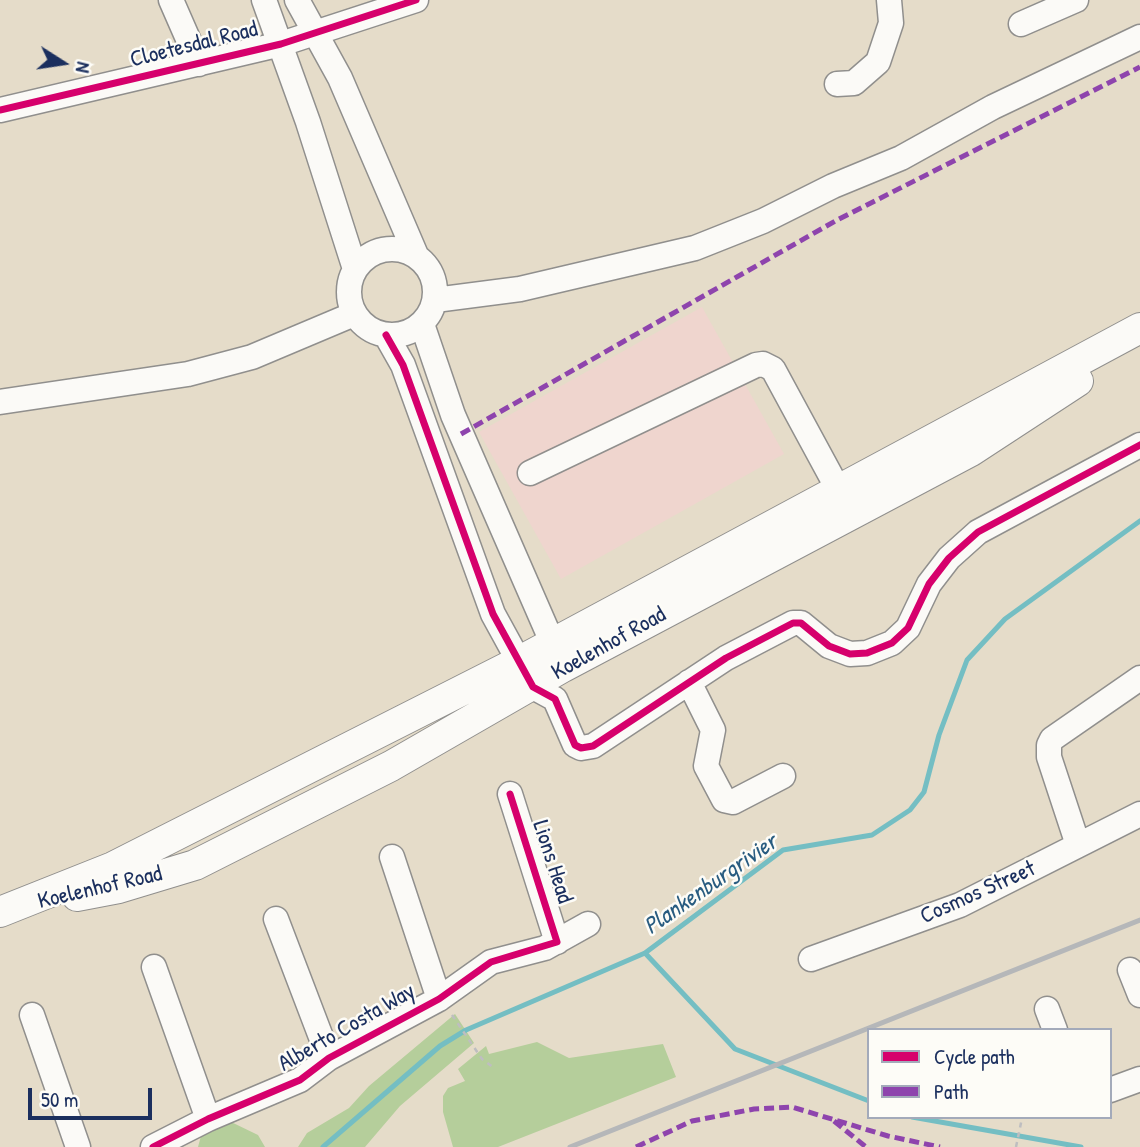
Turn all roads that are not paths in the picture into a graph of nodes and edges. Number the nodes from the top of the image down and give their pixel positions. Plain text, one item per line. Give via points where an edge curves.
1 (172, 0) edge
2 (264, 0) edge
3 (297, 0) edge
4 (890, 0) edge
5 (1076, 0) edge
6 (401, 3) edge
7 (1021, 24) dead end
8 (315, 33) junction
9 (1140, 37) edge
10 (281, 44) junction
11 (199, 64) junction
12 (837, 84) dead end
13 (0, 110) edge
14 (416, 255) junction
15 (355, 269) junction
16 (435, 300) junction
17 (354, 314) junction
18 (422, 324) junction
19 (1140, 328) edge
20 (386, 335) junction
21 (1140, 340) edge
22 (0, 401) edge
23 (1140, 445) edge
24 (530, 473) dead end
25 (838, 489) junction
26 (557, 655) junction
27 (1140, 678) edge
28 (690, 682) junction
29 (535, 683) junction
30 (783, 776) dead end
31 (510, 794) dead end
32 (1140, 814) edge
33 (1079, 845) junction
34 (392, 857) dead end
35 (7, 910) edge
36 (276, 919) dead end
37 (588, 924) dead end
38 (558, 942) junction
39 (811, 959) dead end
40 (154, 967) dead end
41 (1130, 970) dead end
42 (1140, 995) edge
43 (442, 1003) junction
44 (32, 1015) dead end
45 (328, 1058) junction
46 (1140, 1079) edge
47 (1112, 1089) edge
48 (208, 1119) junction
49 (78, 1147) edge
50 (153, 1147) edge

1 - 11 street
2 - 10 street
3 - 8 street
4 - 12 street via 891,23 878,62 854,83
5 - 7 street
6 - 8 street, Cloetesdal Road
8 - 10 street, Cloetesdal Road
8 - 14 street via 340,78
9 - 16 street via 993,107 901,158 695,248 520,289
10 - 11 street, Cloetesdal Road
10 - 15 street
11 - 13 street, Cloetesdal Road
14 - 15 street via 389,248 376,251
14 - 16 street via 432,275
15 - 17 street via 348,291
16 - 18 street
17 - 20 street via 362,324
17 - 22 street via 251,357 188,374
18 - 20 street via 399,335
18 - 26 street via 453,415
19 - 25 main road, Koelenhof Road
20 - 29 street via 403,365 493,614
21 - 26 main road, Koelenhof Road via 971,451
23 - 28 street via 978,532 929,583 908,628 892,643 850,654 829,646 801,622 793,623
24 - 25 street via 763,364 773,369
25 - 26 main road, Koelenhof Road
26 - 29 main road, Koelenhof Road
26 - 29 street
27 - 33 street via 1049,745
28 - 29 street via 586,748 575,745
28 - 30 street via 712,730 706,766 724,800 733,802
29 - 35 main road, Koelenhof Road
31 - 38 street, Lions Head
32 - 33 street, Cosmos Street
33 - 39 street, Cosmos Street via 960,905
34 - 43 street
36 - 45 street
37 - 38 street, Alberto Costa Way
38 - 43 street, Alberto Costa Way via 491,962
40 - 48 street
41 - 42 street
43 - 45 street, Alberto Costa Way
44 - 49 street
45 - 48 street, Alberto Costa Way via 300,1080
46 - 47 street
48 - 50 street, Alberto Costa Way

